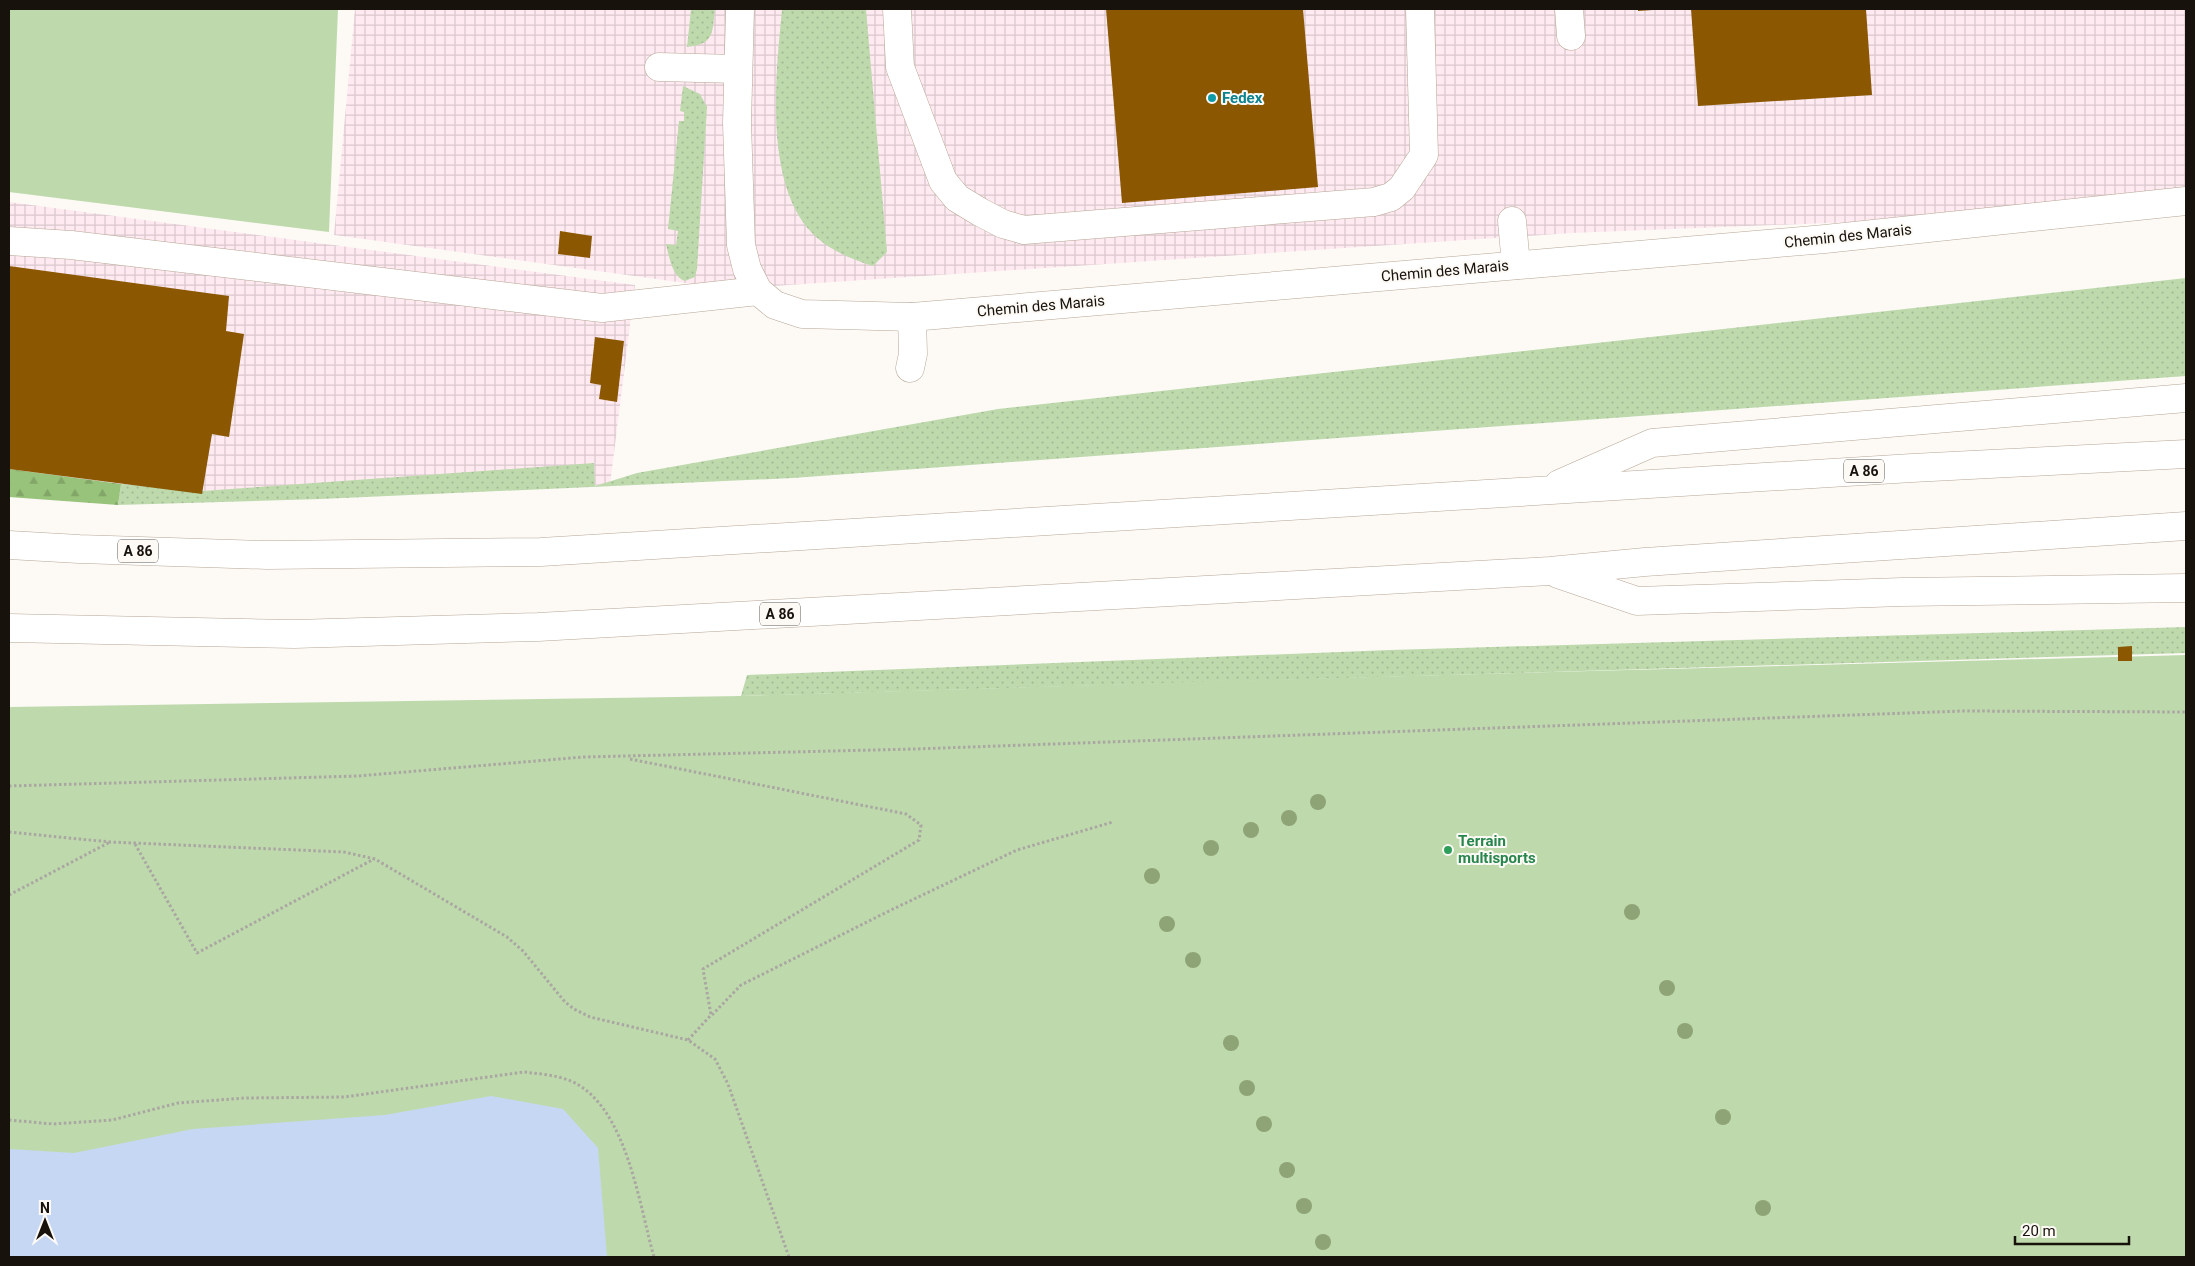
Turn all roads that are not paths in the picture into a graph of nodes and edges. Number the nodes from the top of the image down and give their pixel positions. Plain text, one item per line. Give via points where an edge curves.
1 (740, 9) edge
2 (897, 9) edge
3 (1420, 9) edge
4 (1569, 9) edge
5 (1571, 36) dead end
6 (659, 67) dead end
7 (737, 69) junction
8 (2186, 201) edge
9 (1512, 221) dead end
10 (9, 240) edge
11 (1516, 265) junction
12 (758, 291) junction
13 (912, 317) junction
14 (910, 368) dead end
15 (2186, 398) edge
16 (2186, 454) edge
17 (1542, 491) junction
18 (2186, 526) edge
19 (9, 545) edge
20 (1550, 571) junction
21 (2186, 588) edge
22 (9, 628) edge

1 - 7 main road, Chemin des Marais
2 - 3 main road via 900,67 943,181 957,198 980,212 1024,230 1268,212 1374,202 1391,197 1411,178 1424,155
4 - 5 main road
6 - 7 main road
7 - 12 main road, Chemin des Marais via 741,245 746,269
8 - 11 main road, Chemin des Marais via 1825,239
9 - 11 main road
10 - 12 main road via 602,308
11 - 13 main road, Chemin des Marais
12 - 13 main road, Chemin des Marais via 775,305 802,314
13 - 14 main road
15 - 17 main road via 1652,443
16 - 17 main road, A 86
17 - 19 main road, A 86 via 541,552 268,555
18 - 20 main road, A 86 via 1655,561
20 - 21 main road via 1637,601 1902,592
20 - 22 main road, A 86 via 538,627 294,634

